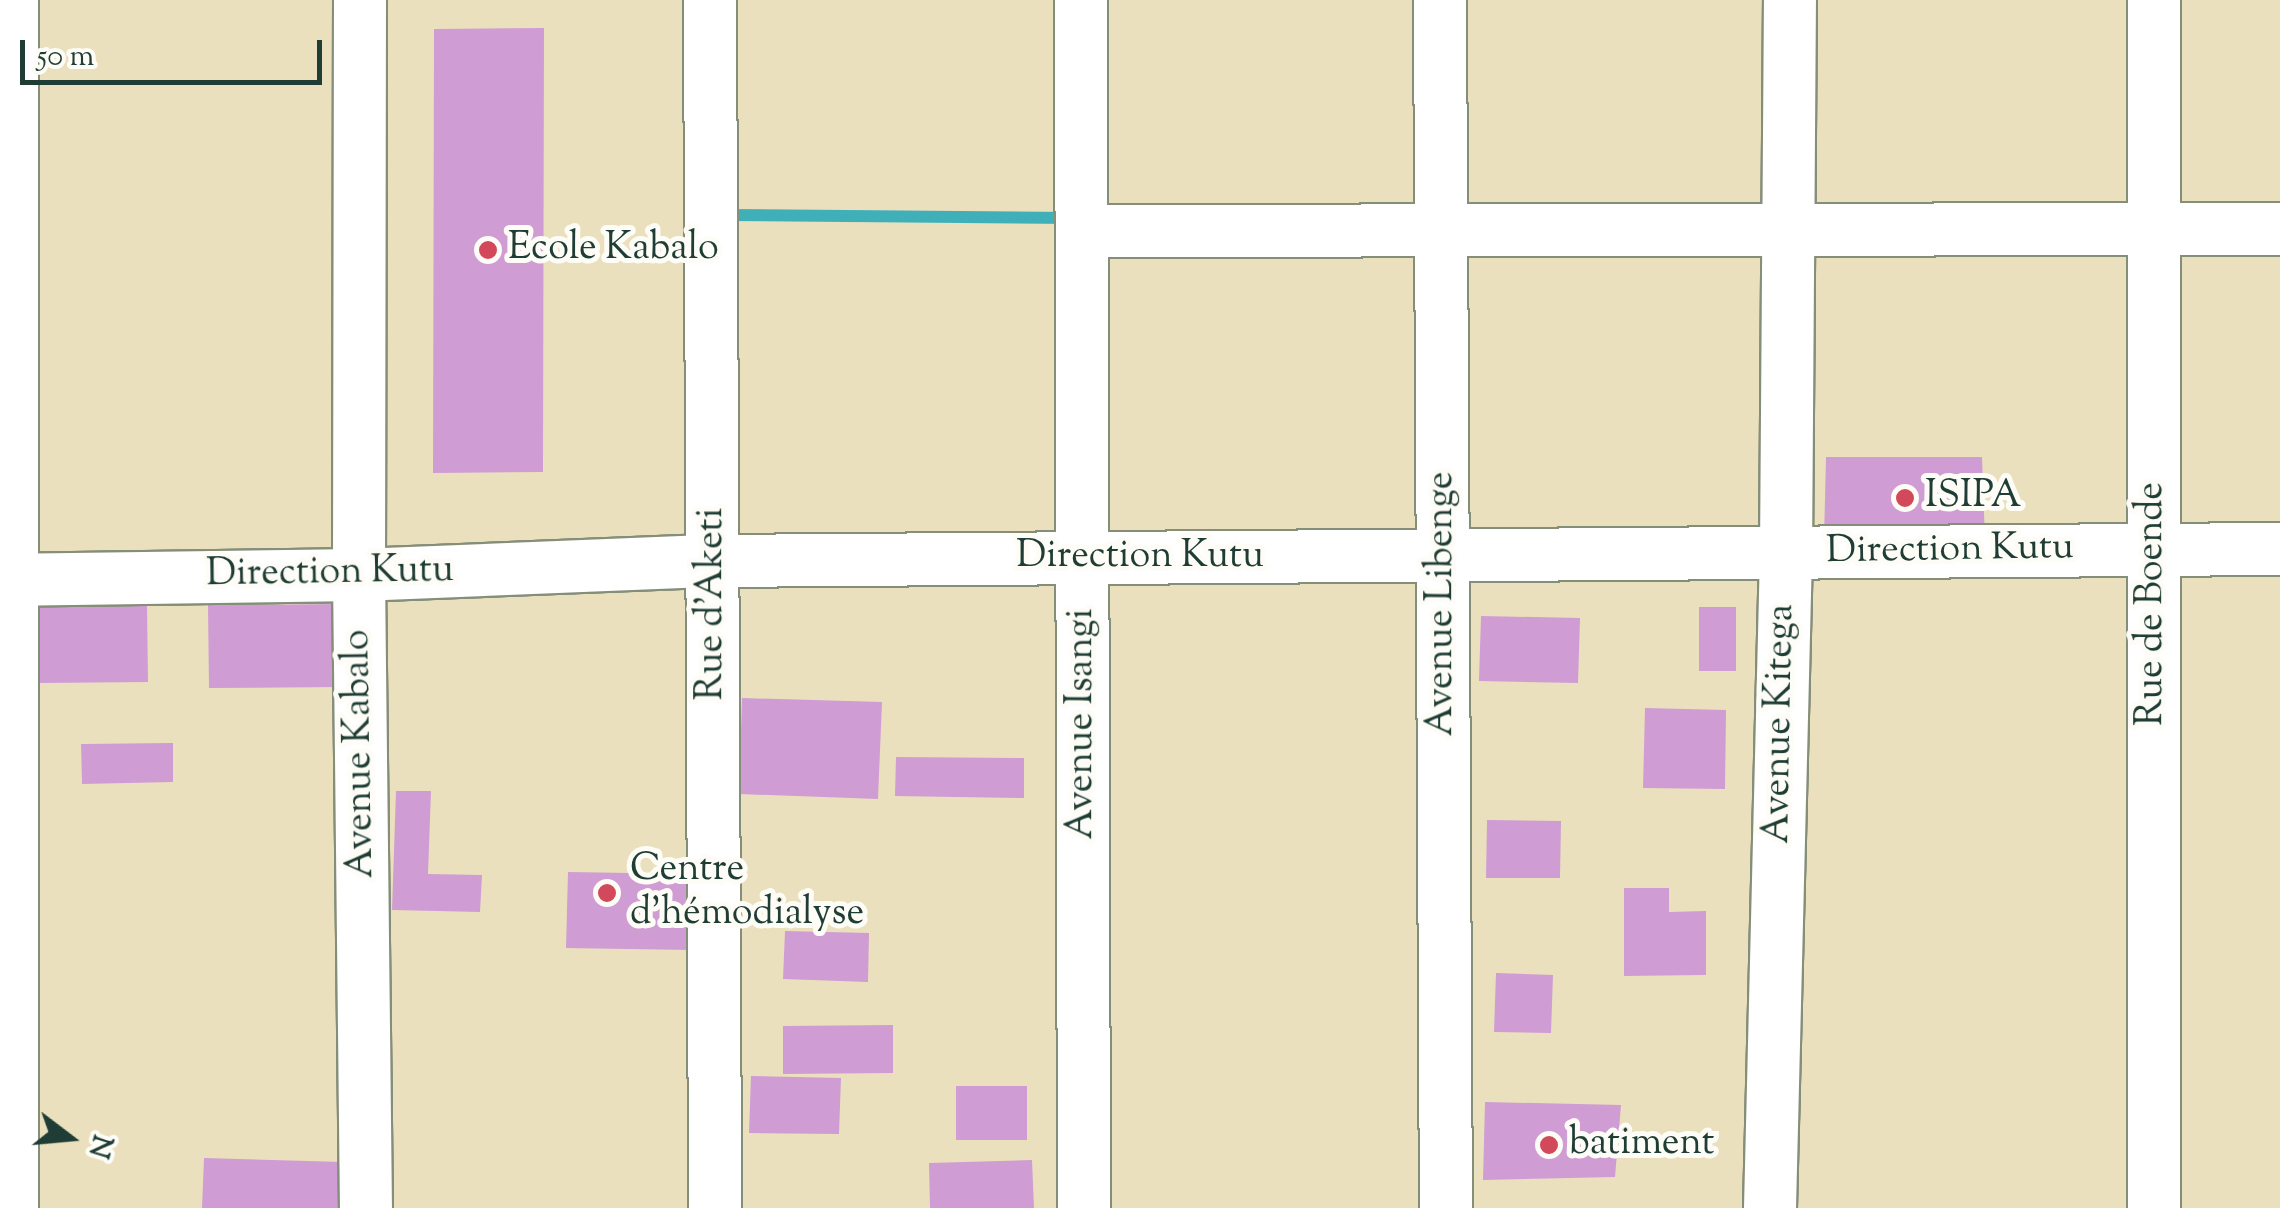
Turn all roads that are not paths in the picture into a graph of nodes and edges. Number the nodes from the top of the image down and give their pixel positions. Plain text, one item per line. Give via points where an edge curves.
1 (12, 0) edge
2 (360, 0) edge
3 (710, 0) edge
4 (1081, 0) edge
5 (1440, 0) edge
6 (1790, 0) edge
7 (2154, 0) edge
8 (1440, 227) junction
9 (1790, 227) junction
10 (2154, 228) junction
11 (2280, 228) edge
12 (1082, 231) junction
13 (2152, 548) junction
14 (2280, 549) edge
15 (1786, 554) junction
16 (1083, 558) junction
17 (1442, 559) junction
18 (714, 562) junction
19 (360, 575) junction
20 (5, 580) edge
21 (12, 1208) edge
22 (366, 1208) edge
23 (715, 1208) edge
24 (1084, 1208) edge
25 (1446, 1208) edge
26 (1770, 1208) edge
27 (2154, 1208) edge

1 - 20 street
2 - 19 street, Avenue Kabalo
3 - 18 street, Rue d'Aketi
4 - 12 street, Avenue Isangi
5 - 8 street, Avenue Libenge
6 - 9 street, Avenue Kitega
7 - 10 street, Rue de Boende
8 - 9 street
8 - 12 street
8 - 17 street, Avenue Libenge
9 - 10 street
9 - 15 street, Avenue Kitega
10 - 11 street
10 - 13 street, Rue de Boende
12 - 16 street, Avenue Isangi
13 - 14 street, Direction Kutu
13 - 15 street, Direction Kutu
13 - 27 street, Rue de Boende
15 - 17 street, Direction Kutu
15 - 26 street, Avenue Kitega
16 - 17 street, Direction Kutu
16 - 18 street, Direction Kutu
16 - 24 street, Avenue Isangi
17 - 25 street, Avenue Libenge
18 - 19 street, Direction Kutu
18 - 23 street, Rue d'Aketi
19 - 20 street, Direction Kutu
19 - 22 street, Avenue Kabalo
20 - 21 street

